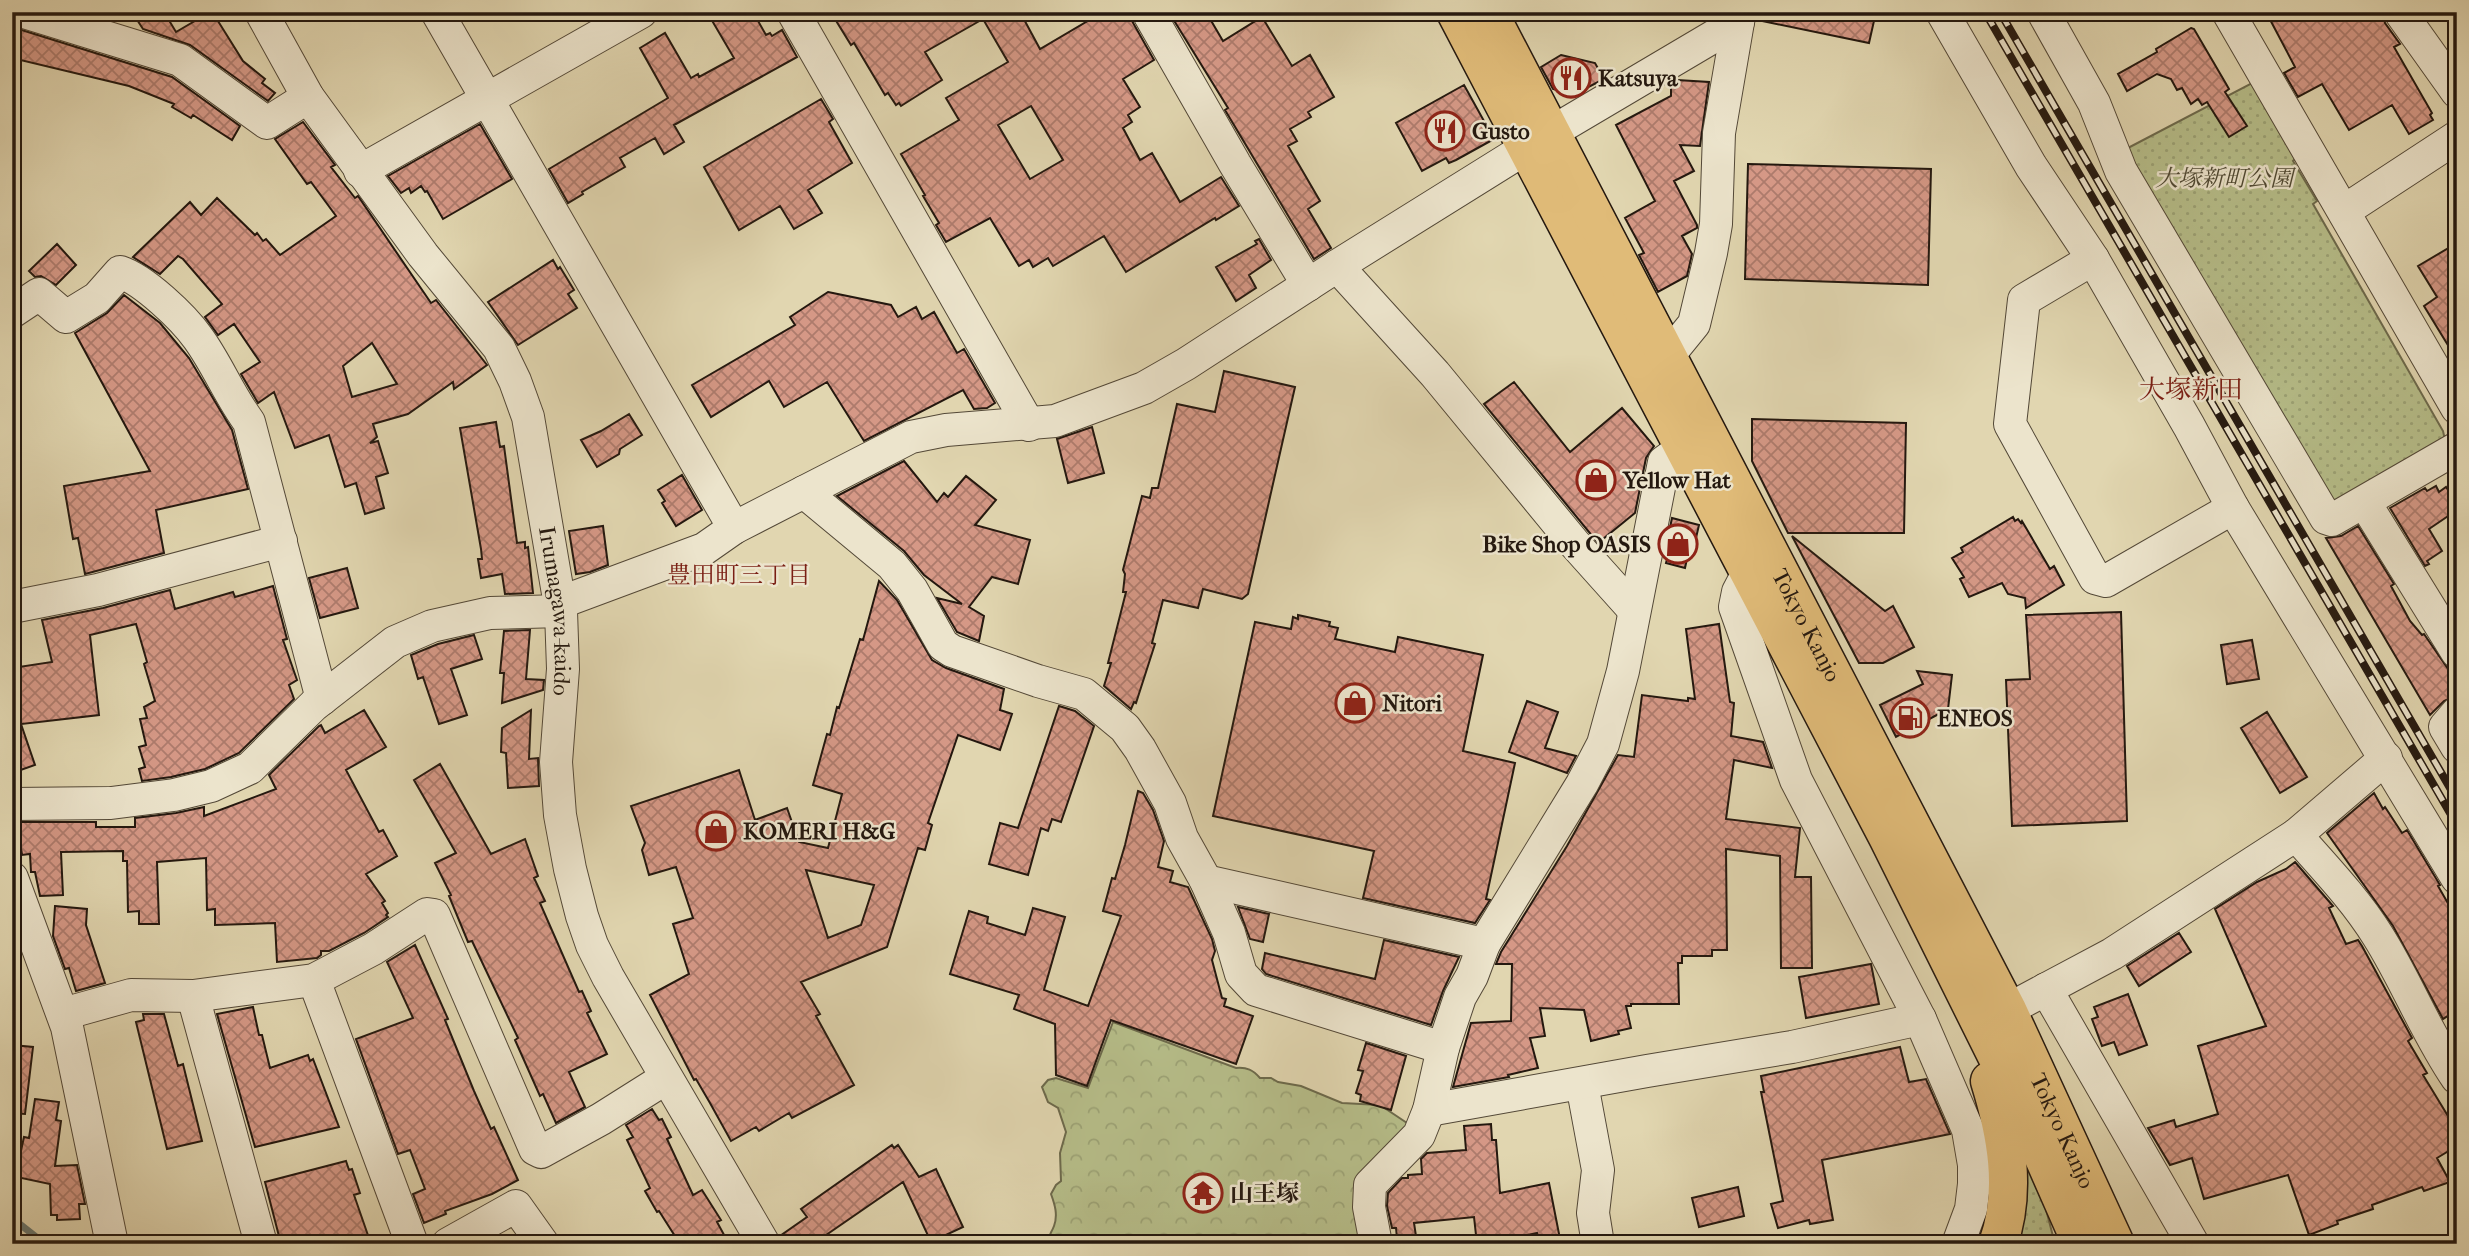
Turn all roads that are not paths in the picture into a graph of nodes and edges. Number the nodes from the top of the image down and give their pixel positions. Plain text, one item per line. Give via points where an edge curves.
1 (24, 12) edge
2 (261, 12) edge
3 (437, 12) edge
4 (641, 12) edge
5 (793, 12) edge
6 (1148, 12) edge
7 (1456, 12) edge
8 (1488, 12) edge
9 (1942, 12) edge
10 (2043, 12) edge
11 (2228, 12) edge
12 (2400, 12) edge
13 (1739, 17) edge
14 (2457, 92) edge
15 (308, 97) junction
16 (488, 99) junction
17 (2457, 137) edge
18 (1540, 140) junction
19 (360, 171) junction
20 (2344, 211) junction
21 (2093, 258) junction
22 (1337, 265) junction
23 (1308, 285) junction
24 (12, 312) edge
25 (1668, 356) junction
26 (2457, 408) edge
27 (1030, 425) junction
28 (2457, 447) edge
29 (1683, 448) junction
30 (804, 492) junction
31 (2365, 503) junction
32 (2233, 508) junction
33 (734, 528) junction
34 (281, 541) junction
35 (1749, 571) junction
36 (12, 607) edge
37 (560, 607) junction
38 (1634, 610) junction
39 (2457, 652) edge
40 (322, 699) junction
41 (2457, 713) edge
42 (2457, 747) edge
43 (2386, 758) junction
44 (12, 804) edge
45 (2295, 835) junction
46 (1888, 837) junction
47 (12, 878) edge
48 (2457, 878) edge
49 (1206, 881) junction
50 (1484, 944) junction
51 (314, 980) junction
52 (2046, 989) junction
53 (193, 996) junction
54 (2007, 1010) junction
55 (63, 1013) junction
56 (1920, 1019) junction
57 (1443, 1048) junction
58 (666, 1078) junction
59 (2457, 1078) edge
60 (1583, 1084) junction
61 (1429, 1110) junction
62 (112, 1244) edge
63 (261, 1244) edge
64 (412, 1244) edge
65 (448, 1244) edge
66 (544, 1244) edge
67 (764, 1244) edge
68 (1376, 1244) edge
69 (1598, 1244) edge
70 (1958, 1244) edge
71 (1998, 1244) edge
72 (2082, 1244) edge
73 (2115, 1244) edge
74 (2139, 1244) edge
75 (2193, 1244) edge

1 - 15 street via 180,60 267,123
2 - 15 street, Irumagawa-kaido
3 - 16 street
4 - 16 street
5 - 27 street
6 - 23 street
7 - 18 highway, Tokyo Kanjo
8 - 18 highway, Tokyo Kanjo
9 - 21 street via 2031,166
10 - 31 street via 2094,103 2121,171 2326,518 2332,520
11 - 20 street
12 - 14 street
13 - 18 street
13 - 25 street via 1720,133 1711,253 1694,324
15 - 19 street, Irumagawa-kaido
16 - 19 street
16 - 33 street
17 - 20 street
18 - 22 street
18 - 25 highway, Tokyo Kanjo
18 - 29 highway, Tokyo Kanjo
19 - 37 street, Irumagawa-kaido via 499,348 516,381 528,418
20 - 26 street
21 - 32 street
21 - 32 street via 2024,300 2010,424 2095,579 2106,582
22 - 23 street
22 - 38 street
23 - 27 street via 1144,388 1055,421
24 - 34 street via 39,294 66,317 97,298 120,272 158,296 198,338 249,422
25 - 54 highway, Tokyo Kanjo
27 - 30 street via 911,437
28 - 31 street
29 - 35 highway, Tokyo Kanjo
29 - 38 street via 1664,462
30 - 33 street
30 - 49 street via 892,565 943,645 1084,694 1125,728 1170,803 1182,838
31 - 39 street
32 - 43 street
33 - 37 street via 704,549
34 - 36 street via 98,590
34 - 40 street
35 - 46 highway, Tokyo Kanjo
35 - 56 street via 1734,607 1796,780
37 - 40 street via 490,613 432,626 395,642
37 - 58 street, Irumagawa-kaido via 562,669 556,762 559,815 570,869 592,946
38 - 50 street via 1603,744
40 - 44 street via 250,768 211,786 111,803
41 - 42 street via 2445,726
43 - 45 street
43 - 48 street
45 - 52 street via 2123,947
45 - 59 street via 2347,892 2379,937
46 - 71 highway via 1985,1064 1997,1104 2008,1172 2008,1202
46 - 72 highway, Tokyo Kanjo via 2015,1092
47 - 55 street
49 - 50 street
49 - 57 street via 1241,974 1256,990
50 - 57 street
51 - 53 street
51 - 58 street via 427,914 434,915 535,1149 541,1152
51 - 64 street
52 - 54 street
52 - 75 street
53 - 55 street via 131,995
53 - 63 street
54 - 73 highway, Tokyo Kanjo
54 - 74 highway
55 - 62 street
56 - 60 street
56 - 70 street via 1972,1147 1971,1209
57 - 61 street
58 - 67 street, Irumagawa-kaido
60 - 61 street
60 - 69 street via 1598,1170 1592,1213
61 - 68 street via 1419,1135 1370,1185
65 - 66 street via 516,1206

